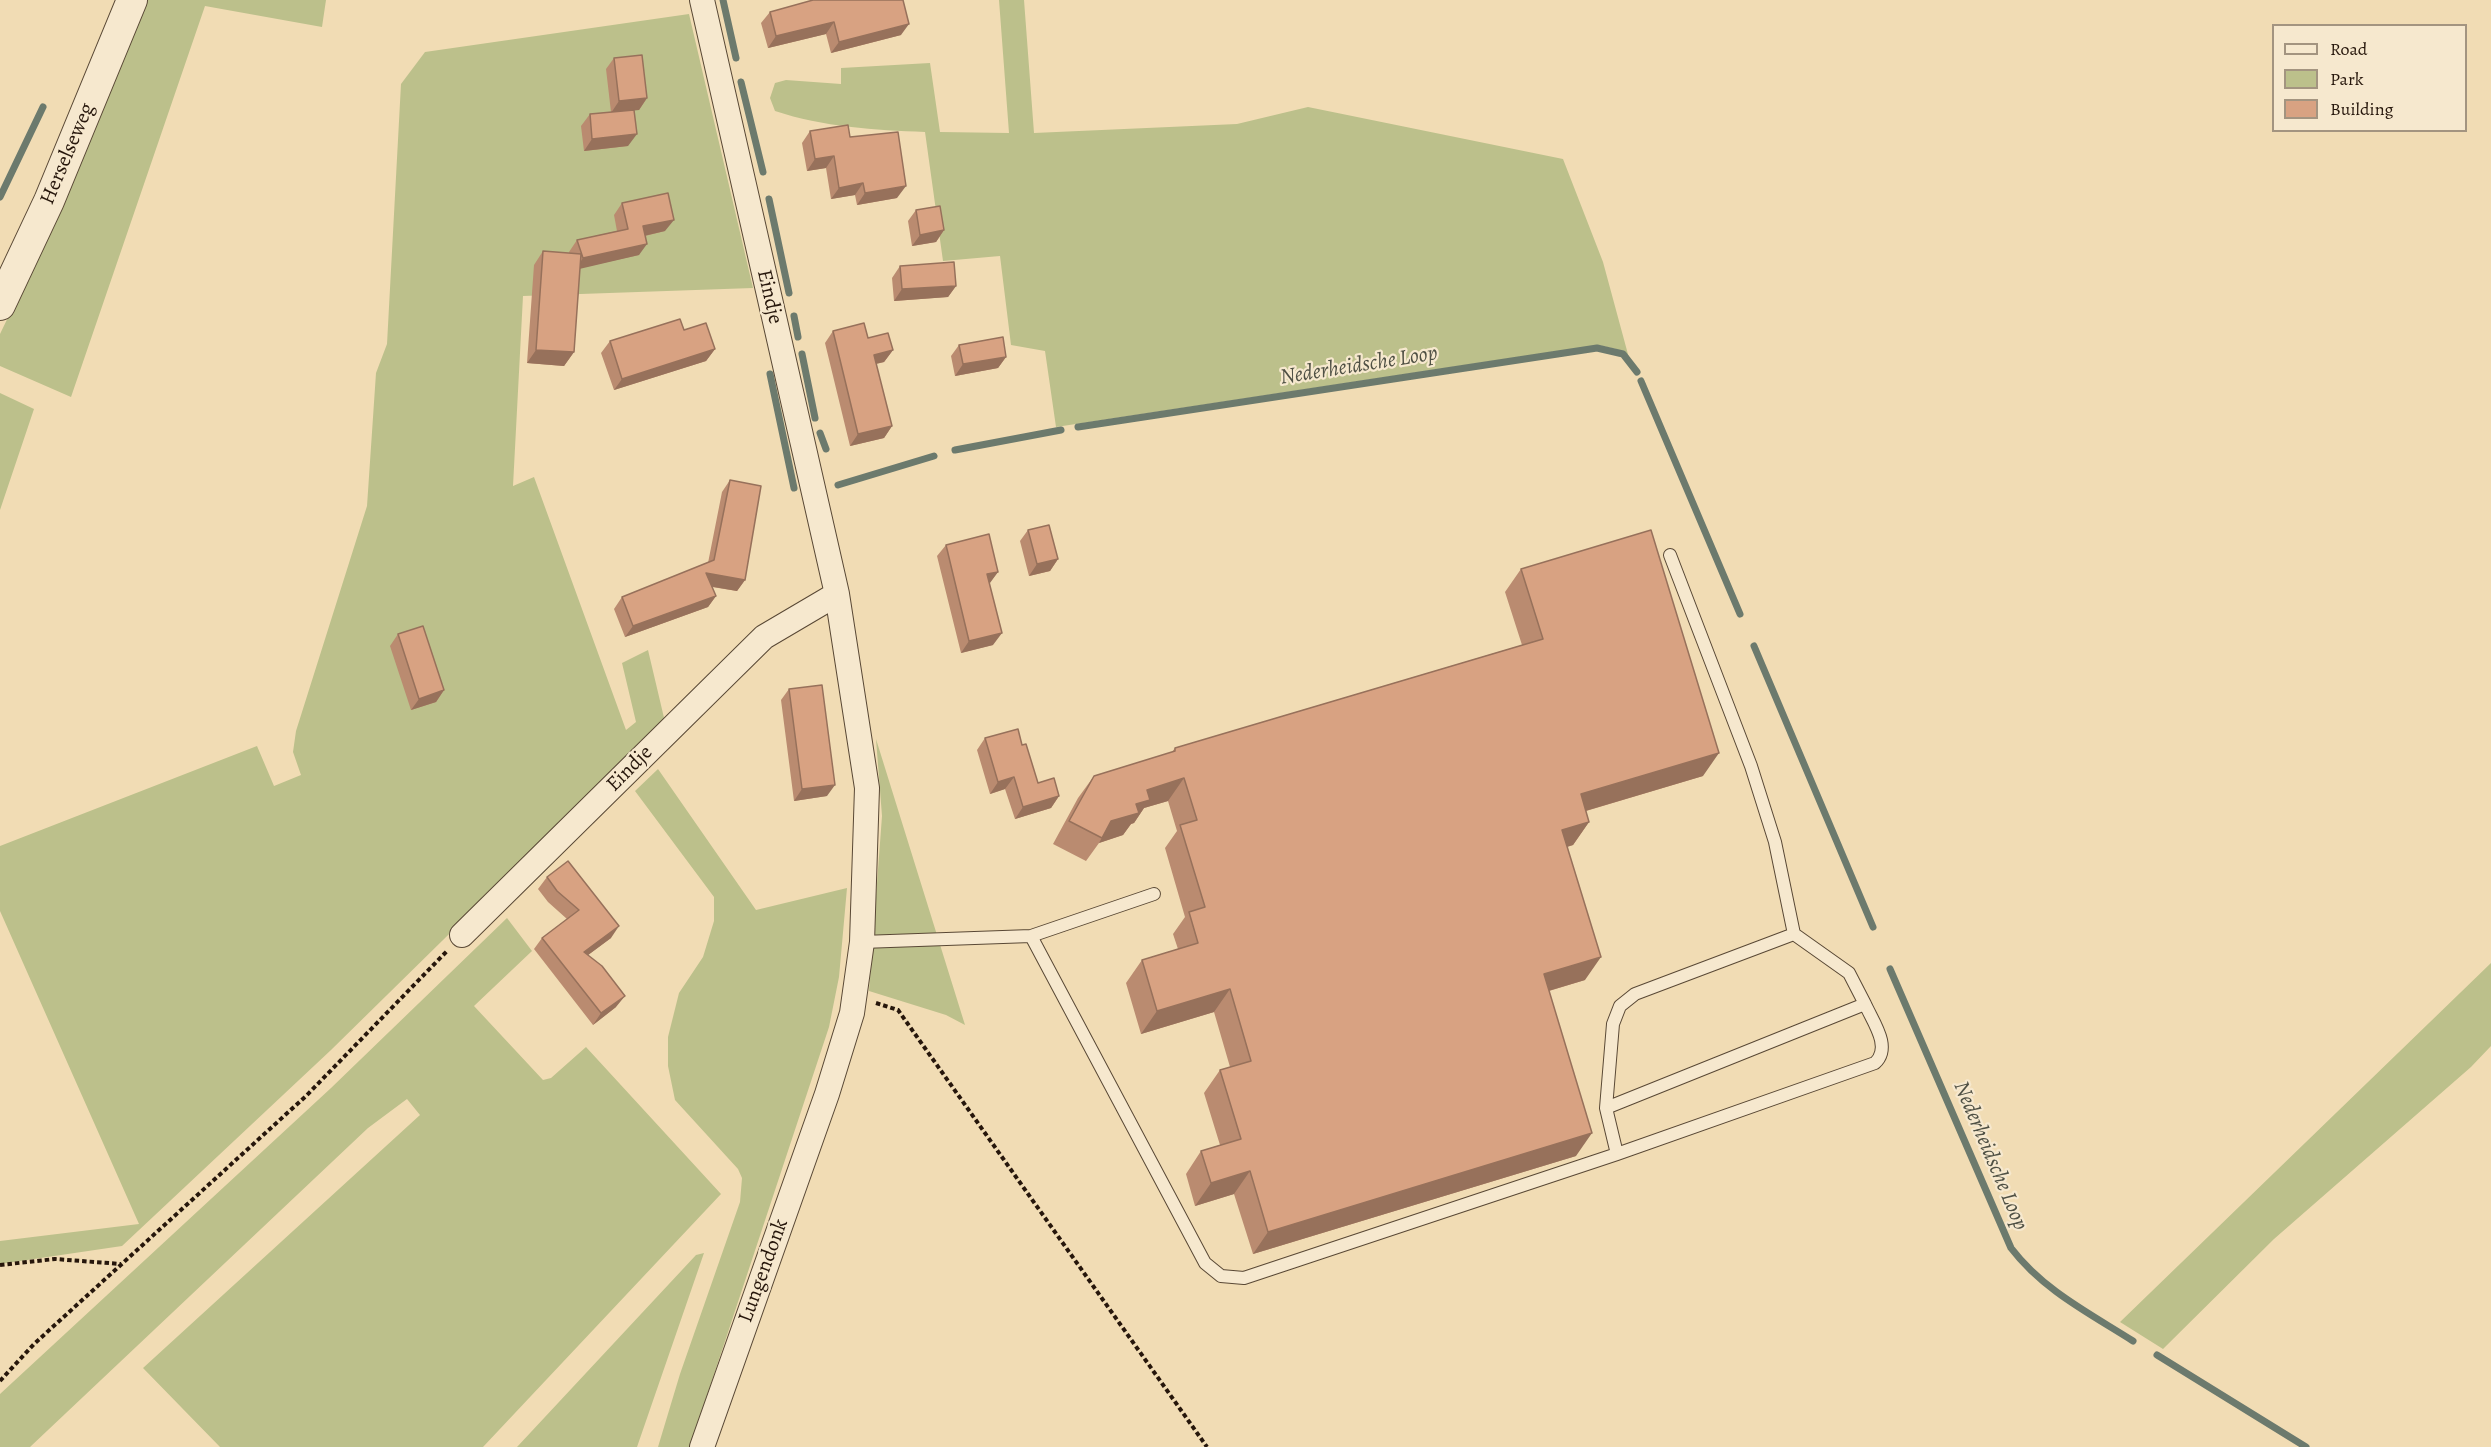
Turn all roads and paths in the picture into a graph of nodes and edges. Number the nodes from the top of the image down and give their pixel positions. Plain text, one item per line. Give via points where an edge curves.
1 (132, 0) edge
2 (702, 0) edge
3 (0, 305) edge
4 (1670, 555) dead end
5 (837, 594) junction
6 (1154, 894) dead end
7 (1794, 934) junction
8 (462, 935) joint
9 (1031, 936) junction
10 (862, 942) junction
11 (856, 997) junction
12 (1865, 1005) junction
13 (827, 1094) joint
14 (1606, 1108) junction
15 (1617, 1154) junction
16 (122, 1264) junction
17 (0, 1265) edge
18 (0, 1381) edge
19 (702, 1447) edge
20 (1207, 1447) edge

1 - 3 street, Herselseweg via 49,201
2 - 5 street, Eindje
4 - 7 lane via 1751,766 1775,842
5 - 8 street, Eindje via 764,637
5 - 10 street, Eindje via 867,788
6 - 9 lane
7 - 12 lane via 1849,973
7 - 14 lane via 1635,994 1620,1006 1613,1024
8 - 16 path via 306,1096
9 - 10 lane
9 - 15 lane via 1205,1263 1221,1276 1244,1278
10 - 11 street, Eindje
11 - 13 street, Eindje
11 - 20 path via 898,1010
12 - 14 lane
12 - 15 lane via 1884,1048 1875,1063
13 - 19 street, Lungendonk
14 - 15 lane
16 - 17 path via 55,1259
16 - 18 path via 33,1344

